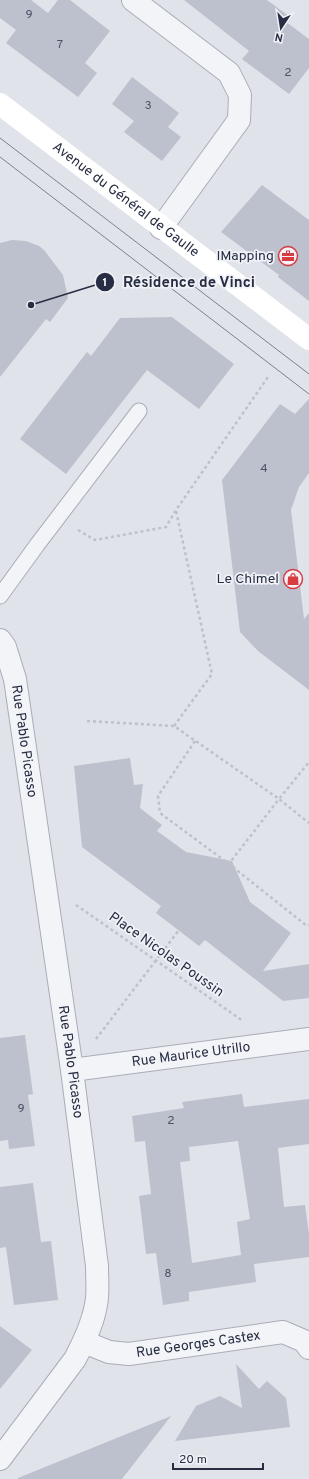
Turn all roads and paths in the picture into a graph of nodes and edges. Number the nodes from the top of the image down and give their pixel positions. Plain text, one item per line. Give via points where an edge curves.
1 (133, 0) edge
2 (0, 104) edge
3 (161, 228) junction
4 (309, 339) edge
5 (268, 377) dead end
6 (139, 411) dead end
7 (176, 510) junction
8 (58, 517) junction
9 (0, 596) edge
10 (0, 640) edge
11 (87, 721) dead end
12 (174, 726) junction
13 (195, 741) junction
14 (309, 762) edge
15 (279, 800) junction
16 (309, 823) edge
17 (229, 865) junction
18 (44, 882) junction
19 (309, 926) edge
20 (179, 930) dead end
21 (156, 961) junction
22 (309, 1039) edge
23 (276, 1044) junction
24 (72, 1070) junction
25 (84, 1342) junction
26 (309, 1348) edge
27 (0, 1459) edge

1 - 3 street via 229,73 240,95 239,120
2 - 3 street, Avenue du Général de Gaulle
3 - 4 street, Avenue du Général de Gaulle
5 - 7 path
6 - 8 lane
7 - 8 path via 166,527 95,540
7 - 12 path via 212,674
8 - 9 lane
10 - 18 street, Rue Pablo Picasso via 5,647 15,679
11 - 12 path
12 - 13 path
13 - 15 path
13 - 17 path via 158,796 160,813
14 - 15 path
15 - 16 path
15 - 17 path
17 - 19 path
18 - 21 path, Place Nicolas Poussin
18 - 24 street, Rue Pablo Picasso
20 - 21 path
21 - 23 path, Place Nicolas Poussin
21 - 24 path
22 - 23 street, Rue Maurice Utrillo
23 - 24 street, Rue Maurice Utrillo
24 - 25 street, Rue Pablo Picasso via 97,1266 97,1299
25 - 26 street, Rue Georges Castex via 109,1352 130,1354 283,1332 304,1341
25 - 27 street, Rue Pablo Picasso via 75,1358

